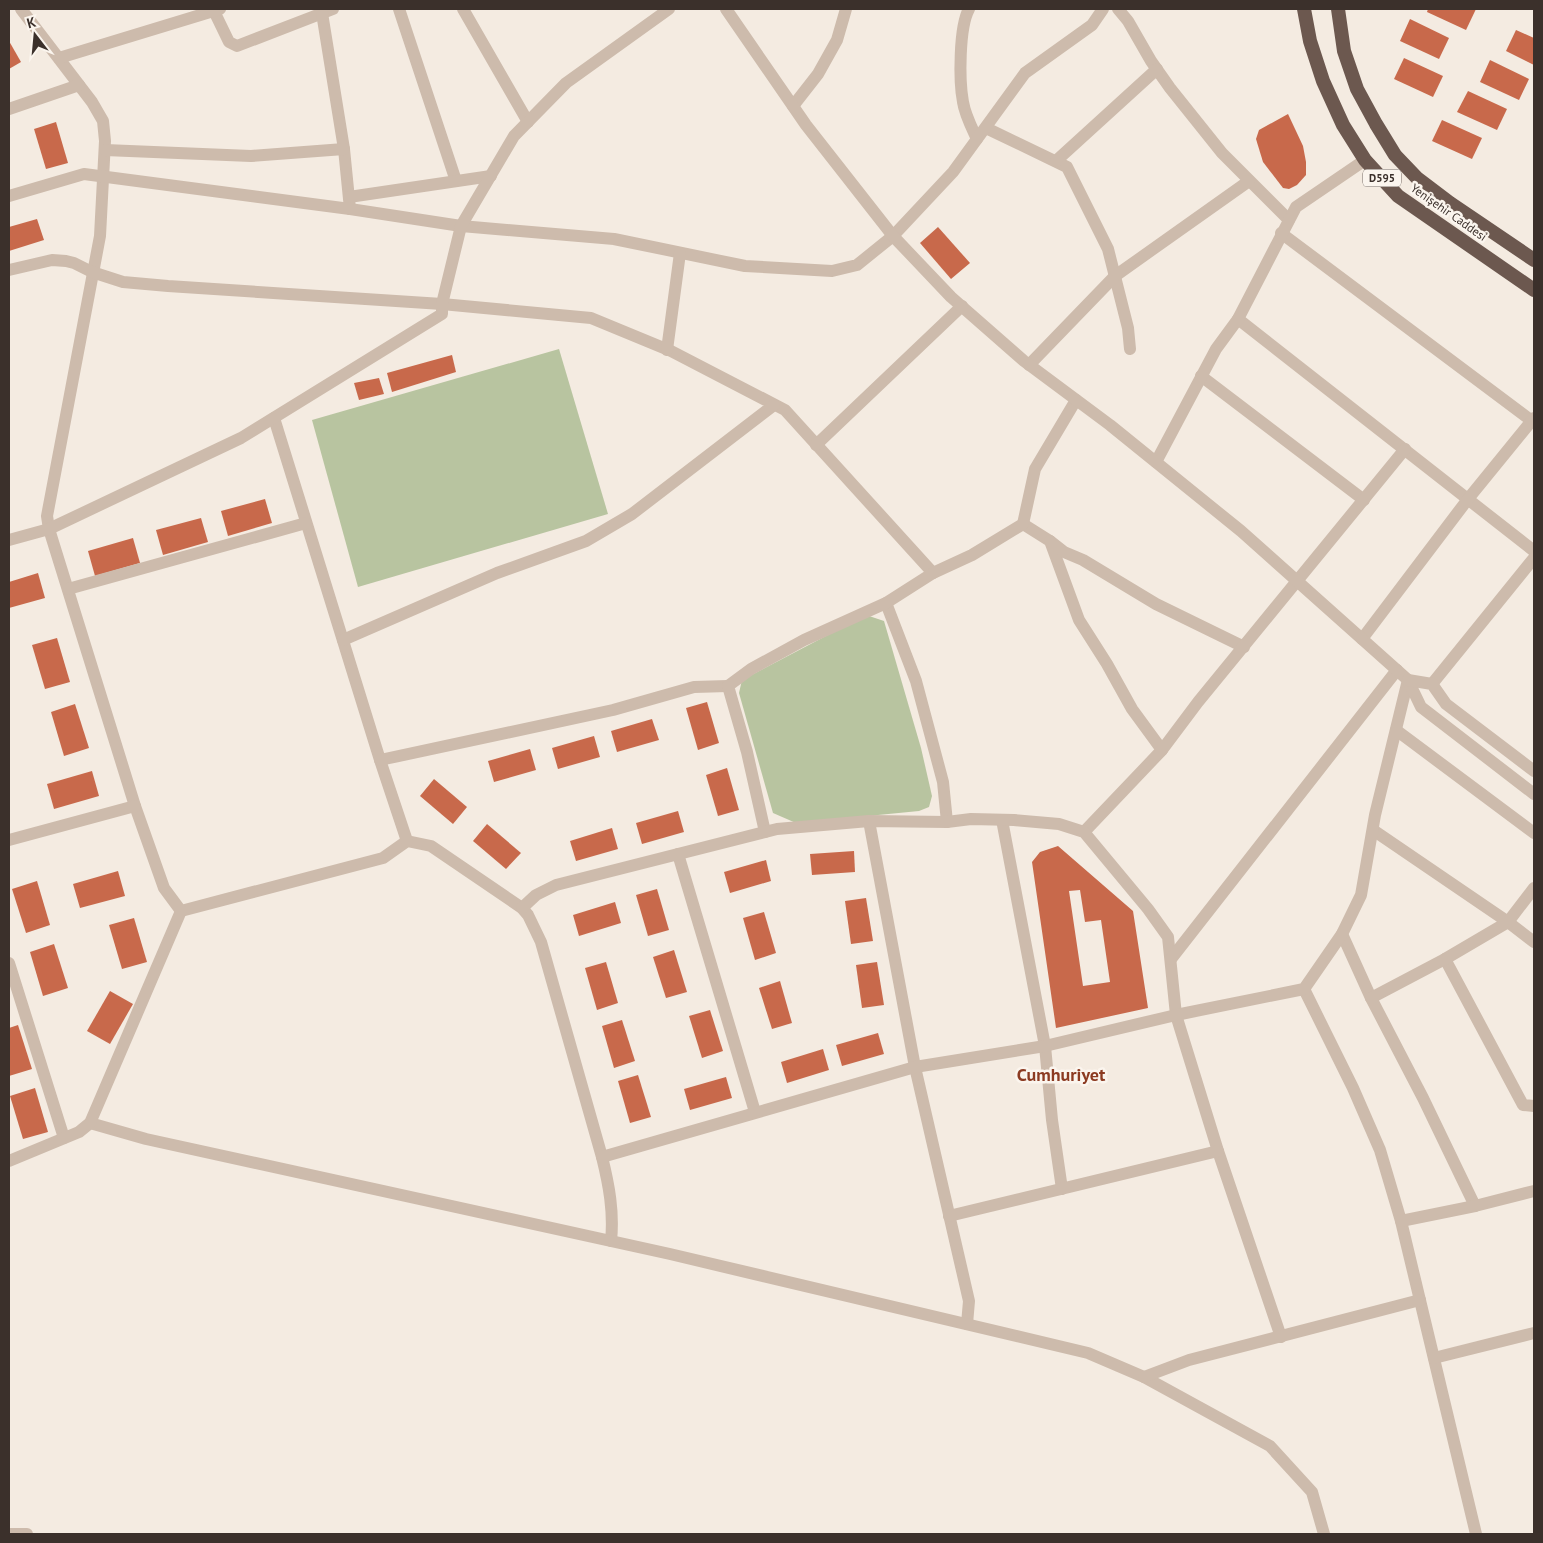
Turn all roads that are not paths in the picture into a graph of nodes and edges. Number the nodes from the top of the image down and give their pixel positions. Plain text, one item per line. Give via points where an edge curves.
1 (21, 9) edge
2 (215, 9) edge
3 (399, 9) edge
4 (463, 9) edge
5 (669, 9) edge
6 (726, 9) edge
7 (846, 9) edge
8 (1103, 9) edge
9 (1118, 9) edge
10 (1304, 9) edge
11 (1338, 9) edge
12 (328, 11) edge
13 (966, 11) edge
14 (59, 58) junction
15 (1157, 69) junction
16 (79, 85) junction
17 (792, 106) junction
18 (9, 108) edge
19 (528, 122) junction
20 (986, 128) junction
21 (977, 139) junction
22 (344, 149) junction
23 (105, 150) junction
24 (1365, 160) junction
25 (1056, 161) junction
26 (103, 176) junction
27 (490, 176) junction
28 (456, 181) junction
29 (1249, 181) junction
30 (9, 196) edge
31 (349, 203) junction
32 (1289, 220) junction
33 (461, 226) junction
34 (1281, 234) junction
35 (893, 236) junction
36 (680, 253) junction
37 (1534, 260) edge
38 (9, 270) edge
39 (92, 272) junction
40 (1115, 276) junction
41 (1534, 290) edge
42 (442, 304) junction
43 (962, 306) junction
44 (1238, 319) junction
45 (1130, 349) dead end
46 (667, 350) junction
47 (1029, 364) junction
48 (1201, 376) junction
49 (1076, 400) junction
50 (774, 405) junction
51 (274, 418) junction
52 (1533, 419) edge
53 (816, 445) junction
54 (1405, 450) junction
55 (1156, 462) junction
56 (1468, 499) junction
57 (1364, 500) junction
58 (306, 523) junction
59 (1023, 524) junction
60 (49, 529) junction
61 (9, 540) edge
62 (1050, 541) junction
63 (1534, 551) edge
64 (1534, 558) edge
65 (933, 573) junction
66 (1298, 582) junction
67 (68, 589) junction
68 (886, 603) junction
69 (1362, 639) junction
70 (342, 640) junction
71 (1244, 646) junction
72 (1397, 670) junction
73 (1408, 680) junction
74 (1432, 684) junction
75 (728, 686) junction
76 (1396, 730) junction
77 (1162, 750) junction
78 (380, 760) junction
79 (1534, 771) edge
80 (1534, 794) edge
81 (135, 806) junction
82 (1002, 820) junction
83 (869, 822) junction
84 (947, 822) junction
85 (1373, 830) junction
86 (765, 832) junction
87 (1084, 832) junction
88 (1534, 833) edge
89 (9, 840) edge
90 (407, 842) junction
91 (678, 854) junction
92 (1534, 888) edge
93 (522, 908) junction
94 (181, 911) junction
95 (1508, 922) junction
96 (1342, 934) junction
97 (1534, 942) edge
98 (1171, 959) junction
99 (1445, 959) junction
100 (9, 963) edge
101 (1304, 989) junction
102 (1372, 998) junction
103 (1176, 1015) junction
104 (1044, 1046) junction
105 (915, 1067) junction
106 (1534, 1106) edge
107 (755, 1112) junction
108 (90, 1123) junction
109 (64, 1138) junction
110 (1218, 1151) junction
111 (602, 1157) junction
112 (9, 1161) edge
113 (1062, 1189) junction
114 (1534, 1191) edge
115 (1474, 1206) junction
116 (949, 1216) junction
117 (1401, 1221) junction
118 (611, 1241) junction
119 (1420, 1300) junction
120 (967, 1324) junction
121 (1534, 1334) edge
122 (1280, 1337) junction
123 (1434, 1358) junction
124 (1144, 1377) junction
125 (9, 1534) edge
126 (27, 1534) edge
127 (1324, 1534) edge
128 (1476, 1534) edge

1 - 14 street
2 - 12 street via 229,42 237,46
2 - 14 street
3 - 28 street
4 - 19 street
5 - 19 street via 566,83
6 - 17 street
7 - 17 street via 837,40 818,74
8 - 20 street via 1092,26 1025,73
9 - 15 street
10 - 24 highway, Yenişehir Caddesi / D595 via 1323,81 1343,125
11 - 37 highway, Yenişehir Caddesi / D595 via 1344,50 1357,89 1395,155 1417,178
12 - 22 street
13 - 21 street via 961,54 963,103
14 - 16 street
15 - 25 street
15 - 29 street via 1222,153
16 - 18 street
16 - 23 street via 103,121
17 - 35 street
19 - 27 street via 514,136
20 - 21 street
20 - 25 street
21 - 35 street via 953,172
22 - 23 street via 251,156
22 - 31 street
23 - 26 street
24 - 32 street via 1296,207
24 - 41 highway, Yenişehir Caddesi / D595 via 1398,196
25 - 40 street via 1067,167 1108,249
26 - 30 street via 84,174
26 - 31 street
26 - 39 street via 100,236
27 - 28 street
27 - 33 street
28 - 31 street
29 - 32 street
29 - 40 street
31 - 33 street
32 - 34 street
33 - 36 street via 614,239
33 - 42 street
34 - 44 street
34 - 52 street
35 - 36 street via 856,264 832,271 745,266
35 - 43 street
36 - 46 street
38 - 39 street via 52,260 74,263
39 - 42 street via 123,282
39 - 60 street via 47,516
40 - 45 street
40 - 47 street
42 - 46 street via 592,318
42 - 51 street via 442,314
43 - 47 street
43 - 53 street
44 - 48 street
44 - 54 street
46 - 50 street
47 - 49 street
48 - 55 street
48 - 57 street
49 - 55 street
49 - 59 street via 1035,470
50 - 53 street via 785,410
50 - 70 street via 632,514 586,541 497,573
51 - 58 street
51 - 60 street via 241,438
52 - 56 street
53 - 65 street
54 - 56 street
54 - 57 street
55 - 66 street
56 - 63 street
56 - 69 street
57 - 66 street
58 - 67 street
58 - 70 street
59 - 62 street
59 - 65 street
60 - 61 street
60 - 67 street
62 - 71 street via 1156,604
62 - 77 street via 1079,620 1132,709
64 - 74 street
65 - 68 street
66 - 69 street
66 - 71 street
67 - 81 street
68 - 75 street via 804,640 750,669
68 - 84 street via 916,681 943,782
69 - 72 street
70 - 78 street
71 - 77 street
72 - 73 street
72 - 98 street
73 - 74 street
73 - 76 street
73 - 80 street via 1421,707
74 - 79 street via 1446,704
75 - 78 street via 694,687 613,710
75 - 86 street
76 - 85 street
76 - 88 street
77 - 87 street
78 - 90 street
81 - 89 street
81 - 94 street via 164,888
82 - 84 street
82 - 87 street via 1059,824
82 - 104 street
83 - 84 street
83 - 86 street
83 - 105 street
85 - 95 street
85 - 96 street via 1361,895
86 - 91 street
87 - 98 street via 1168,937
90 - 93 street via 430,846
90 - 94 street via 383,858
91 - 93 street via 556,885 536,895
91 - 107 street
92 - 95 street
93 - 111 street via 541,942
94 - 108 street
95 - 97 street
95 - 99 street
96 - 101 street
96 - 102 street
98 - 103 street
99 - 102 street
99 - 106 street via 1523,1105
100 - 109 street
101 - 103 street
101 - 117 street via 1380,1150
102 - 115 street via 1424,1098
103 - 104 street
103 - 110 street
104 - 105 street
104 - 113 street
105 - 107 street
105 - 116 street
107 - 111 street
108 - 109 street
108 - 118 street via 146,1139
109 - 112 street
110 - 113 street
110 - 122 street
111 - 118 street via 610,1188
113 - 116 street
114 - 115 street
115 - 117 street
116 - 120 street via 969,1301
117 - 119 street
118 - 120 street
119 - 122 street
119 - 123 street
120 - 124 street via 1088,1353
121 - 123 street
122 - 124 street via 1189,1360
123 - 128 street
124 - 127 street via 1270,1446 1312,1492
125 - 126 street

